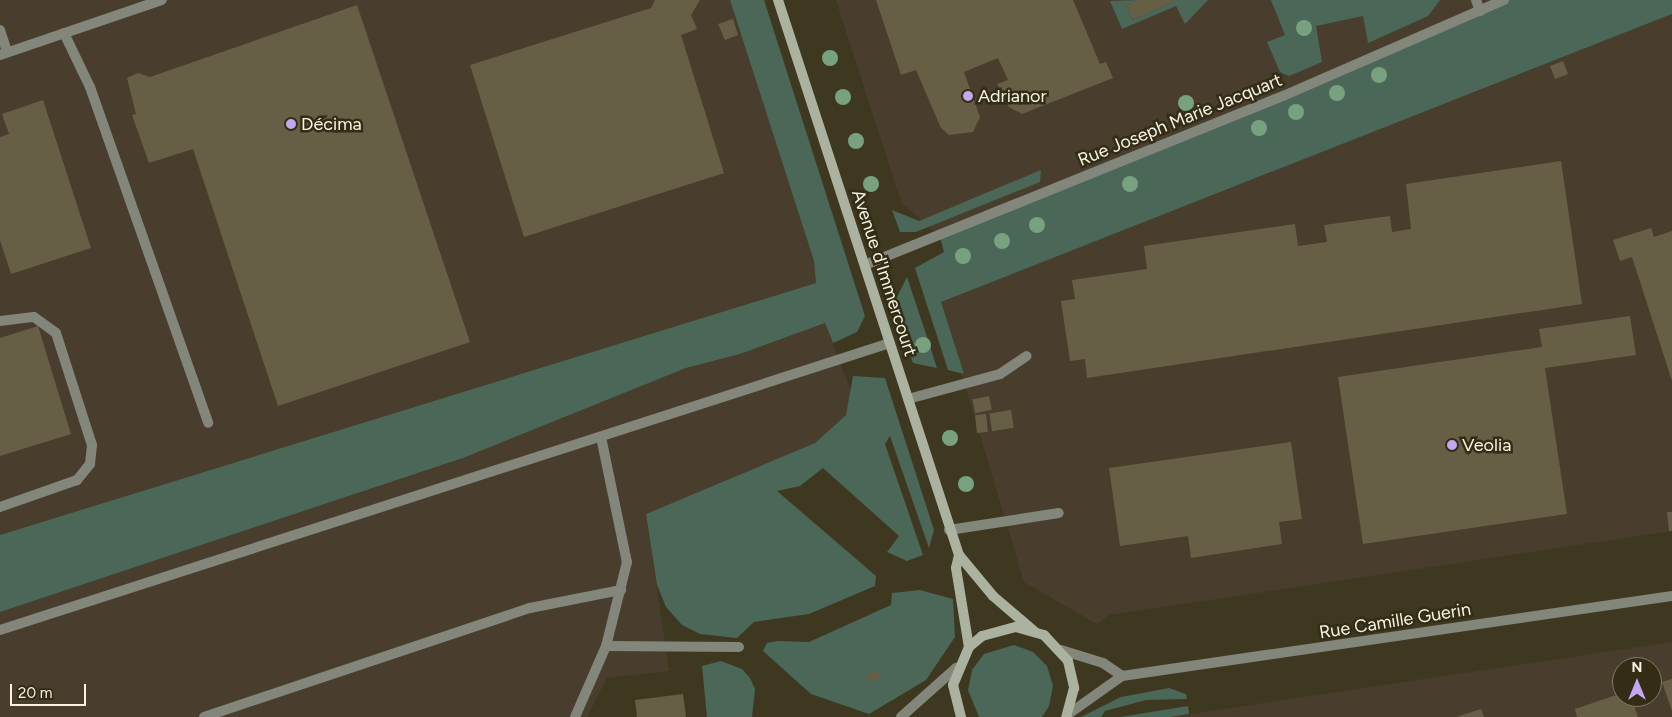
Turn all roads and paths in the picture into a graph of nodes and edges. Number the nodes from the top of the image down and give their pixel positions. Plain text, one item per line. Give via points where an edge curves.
1 (162, 0) edge
2 (778, 0) edge
3 (1476, 0) edge
4 (1504, 0) edge
5 (1480, 11) junction
6 (0, 30) edge
7 (64, 33) junction
8 (4, 53) edge
9 (867, 264) junction
10 (0, 320) edge
11 (890, 343) junction
12 (1026, 356) dead end
13 (908, 399) junction
14 (208, 423) dead end
15 (601, 437) junction
16 (0, 507) edge
17 (1059, 513) dead end
18 (949, 530) junction
19 (959, 555) junction
20 (621, 590) junction
21 (1672, 596) edge
22 (0, 630) edge
23 (1034, 631) junction
24 (606, 646) junction
25 (739, 647) dead end
26 (968, 648) junction
27 (1061, 650) junction
28 (956, 668) junction
29 (1122, 676) junction
30 (1066, 716) edge
31 (204, 717) edge
32 (575, 717) edge
33 (900, 717) edge
34 (961, 717) edge

1 - 7 street
2 - 9 main road, Avenue d'Immercourt
3 - 5 street
4 - 5 street, Rue Joseph Marie Jacquart
5 - 9 street, Rue Joseph Marie Jacquart via 940,238
6 - 8 street
7 - 8 street
7 - 14 street via 90,87
9 - 11 main road, Avenue d'Immercourt
10 - 16 street via 34,317 56,334 92,445 90,464 77,480
11 - 13 main road, Avenue d'Immercourt
11 - 15 street
12 - 13 street via 1000,374
13 - 18 main road, Avenue d'Immercourt
15 - 20 street via 626,562
15 - 22 street
17 - 18 street
18 - 19 main road, Avenue d'Immercourt
19 - 23 main road, Avenue d'Immercourt via 993,596
19 - 26 main road, Avenue d'Immercourt via 956,568
20 - 24 street
20 - 31 street via 530,608
21 - 29 street, Rue Camille Guerin
23 - 26 main road via 998,629
23 - 27 main road, Avenue d'Immercourt
24 - 25 street
24 - 32 street
26 - 28 main road
27 - 29 street via 1103,664
27 - 30 main road via 1074,688
28 - 33 street
28 - 34 main road via 955,701
29 - 30 street, Rue Camille Guerin

